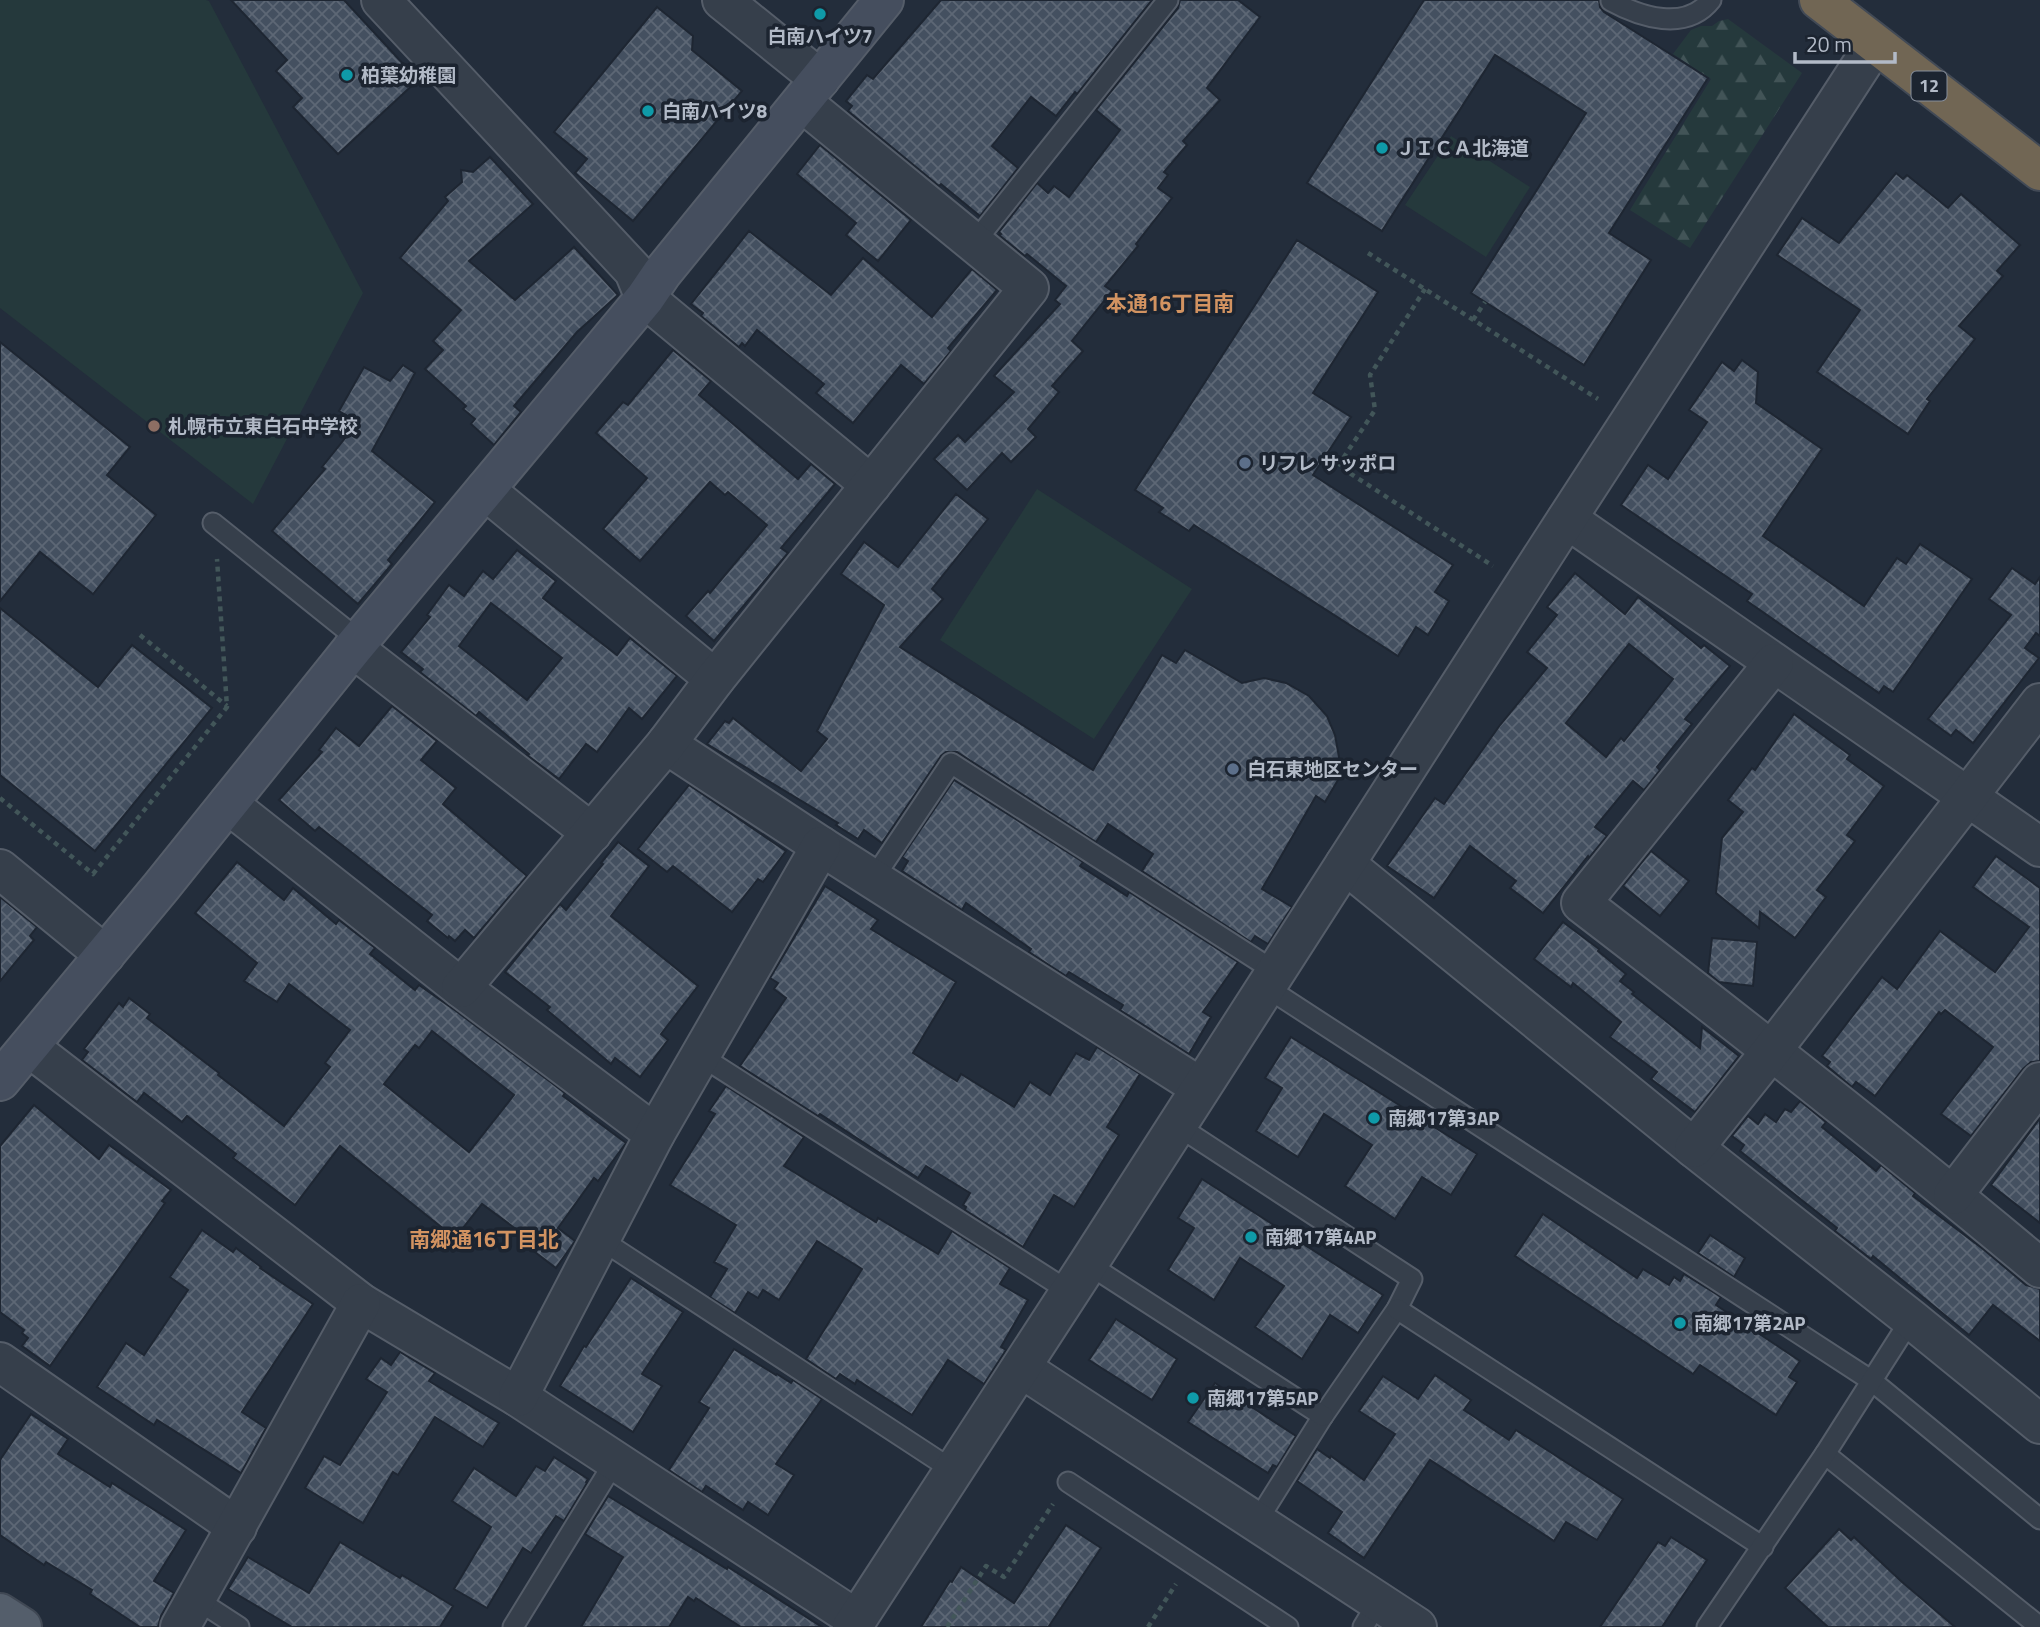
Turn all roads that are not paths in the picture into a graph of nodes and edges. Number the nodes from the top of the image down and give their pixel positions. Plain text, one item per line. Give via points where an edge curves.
1 (381, 0) edge
2 (722, 0) edge
3 (884, 0) edge
4 (1168, 0) edge
5 (1711, 0) edge
6 (1819, 0) edge
7 (1611, 1) edge
8 (1875, 44) junction
9 (811, 90) junction
10 (2040, 170) edge
11 (974, 243) junction
12 (645, 298) junction
13 (871, 485) junction
14 (485, 490) junction
15 (1567, 519) junction
16 (213, 523) dead end
17 (357, 644) junction
18 (1773, 663) junction
19 (715, 679) junction
20 (2040, 703) edge
21 (666, 744) junction
22 (1968, 796) junction
23 (228, 804) junction
24 (592, 833) junction
25 (821, 846) junction
26 (2040, 847) edge
27 (1345, 864) junction
28 (0, 869) edge
29 (873, 879) junction
30 (105, 955) junction
31 (1271, 980) junction
32 (461, 988) junction
33 (29, 1047) junction
34 (1772, 1050) junction
35 (701, 1056) junction
36 (0, 1081) edge
37 (2040, 1082) edge
38 (1200, 1087) junction
39 (1178, 1126) junction
40 (656, 1134) junction
41 (1694, 1148) junction
42 (1953, 1195) junction
43 (600, 1240) junction
44 (2040, 1268) edge
45 (1079, 1278) junction
46 (361, 1303) junction
47 (1397, 1309) junction
48 (1911, 1319) junction
49 (0, 1362) edge
50 (1021, 1368) junction
51 (1871, 1381) junction
52 (518, 1397) junction
53 (1323, 1416) junction
54 (2040, 1424) edge
55 (1825, 1454) junction
56 (615, 1461) junction
57 (954, 1471) junction
58 (1068, 1482) road end
59 (2040, 1519) edge
60 (1256, 1523) junction
61 (237, 1527) junction
62 (1763, 1547) junction
63 (0, 1613) edge
64 (188, 1613) edge
65 (1371, 1614) edge
66 (854, 1623) edge
67 (22, 1627) edge
68 (239, 1627) edge
69 (513, 1627) edge
70 (1288, 1627) edge
71 (1417, 1627) edge
72 (1706, 1627) edge
73 (2040, 1627) edge

1 - 12 street via 634,271
2 - 9 street
3 - 9 street
4 - 11 lane
5 - 7 lane via 1678,19 1654,19
6 - 8 highway, 12
8 - 10 highway, 12
8 - 15 street
9 - 11 street
9 - 12 street
11 - 13 street via 1029,288
12 - 13 street
12 - 14 street
13 - 19 street
14 - 17 street
14 - 19 street
15 - 18 street
15 - 27 street
16 - 17 lane
17 - 23 street
17 - 24 street
18 - 22 street
18 - 34 street via 1581,904
19 - 21 street
20 - 22 street
21 - 24 street
21 - 25 street
22 - 26 street
22 - 34 street
23 - 30 street
23 - 32 street
24 - 32 street
25 - 29 street
25 - 35 street
27 - 31 street
27 - 41 street
28 - 30 street
29 - 31 lane via 951,763
29 - 38 street
30 - 33 street
31 - 38 street
31 - 51 lane
32 - 40 street
33 - 36 street
33 - 46 street
34 - 41 street
34 - 42 street
35 - 40 street
35 - 45 lane
37 - 42 street
38 - 39 street
39 - 45 street
39 - 47 lane via 1412,1279
40 - 43 street
41 - 48 street
42 - 44 street
43 - 52 street
43 - 57 lane
45 - 50 street
45 - 53 lane
46 - 52 street
46 - 61 street
47 - 53 lane
47 - 62 lane
48 - 51 lane
48 - 54 street
49 - 61 street
50 - 57 street
50 - 60 street
51 - 55 lane
51 - 59 lane
52 - 56 street
53 - 60 lane
55 - 62 lane
55 - 73 lane
56 - 66 street
56 - 69 lane
57 - 66 street
58 - 70 lane
60 - 65 street
61 - 64 street
62 - 72 lane
63 - 67 main road
64 - 68 lane
65 - 71 street

